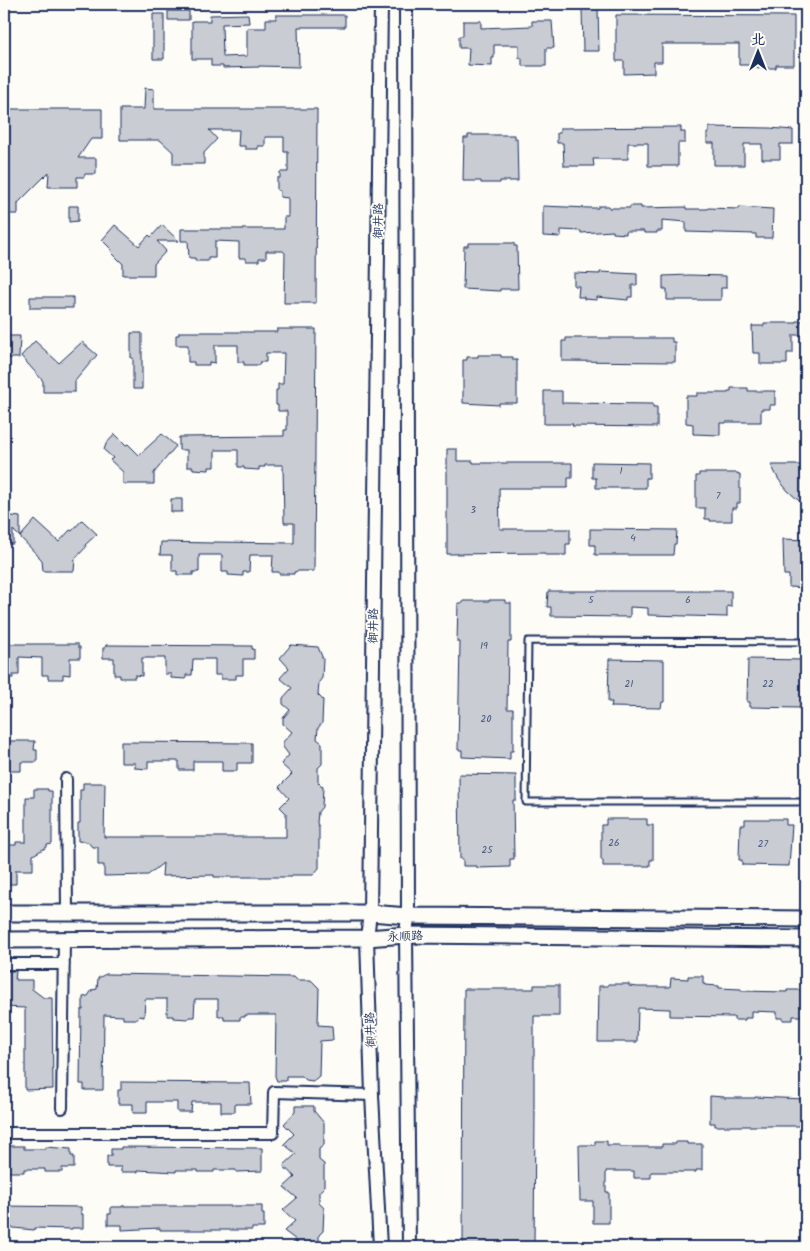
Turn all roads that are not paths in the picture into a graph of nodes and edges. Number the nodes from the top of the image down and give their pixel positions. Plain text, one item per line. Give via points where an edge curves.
1 (381, 4) edge
2 (406, 4) edge
3 (806, 642) edge
4 (66, 779) dead end
5 (806, 802) edge
6 (4, 913) edge
7 (370, 913) junction
8 (66, 914) junction
9 (408, 916) junction
10 (806, 919) edge
11 (406, 935) junction
12 (367, 938) junction
13 (806, 939) edge
14 (4, 940) edge
15 (64, 940) junction
16 (4, 964) edge
17 (64, 964) junction
18 (372, 1095) junction
19 (62, 1108) dead end
20 (4, 1133) edge
21 (380, 1247) edge
22 (408, 1247) edge

1 - 7 street, 御井路
2 - 9 street
3 - 5 lane via 528,640 526,802
4 - 8 street
6 - 8 main road, 永顺路
7 - 8 main road, 永顺路
7 - 9 main road, 永顺路
7 - 12 street, 御井路
9 - 10 main road, 永顺路
9 - 11 street
11 - 12 main road, 永顺路
11 - 13 main road, 永顺路
11 - 22 street
12 - 15 main road, 永顺路
12 - 18 street, 御井路
14 - 15 main road, 永顺路
15 - 17 street
16 - 17 street
17 - 19 street
18 - 20 street via 274,1092 273,1133
18 - 21 street, 御井路

